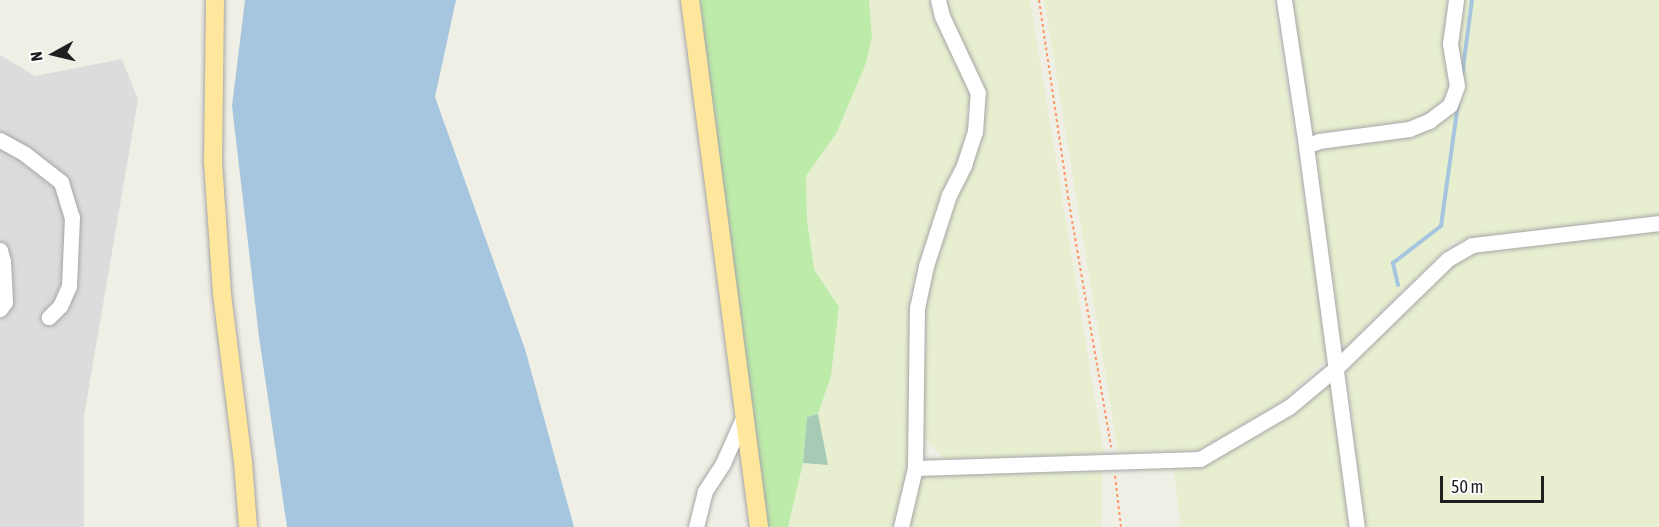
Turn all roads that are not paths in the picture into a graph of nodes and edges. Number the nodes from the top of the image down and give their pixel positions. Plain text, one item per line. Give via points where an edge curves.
1 (215, 0) edge
2 (690, 0) edge
3 (938, 0) edge
4 (1284, 0) edge
5 (1456, 0) edge
6 (0, 140) edge
7 (1306, 146) junction
8 (1659, 223) edge
9 (0, 250) edge
10 (0, 309) edge
11 (49, 317) dead end
12 (1336, 368) junction
13 (743, 418) junction
14 (915, 468) junction
15 (248, 527) edge
16 (696, 527) edge
17 (759, 527) edge
18 (901, 527) edge
19 (1357, 527) edge

1 - 15 main road via 213,162 222,294
2 - 13 main road
3 - 14 street via 978,93 975,132 949,195 917,308
4 - 7 street
5 - 7 street via 1450,44 1457,86 1450,105 1429,121 1409,129
6 - 11 street via 61,182 72,217 69,286 60,306
7 - 12 street
8 - 12 street via 1472,245 1448,259
9 - 10 street via 5,302
12 - 14 street via 1289,406 1200,459
12 - 19 street
13 - 16 street via 723,463 705,491
13 - 17 main road
14 - 18 street

